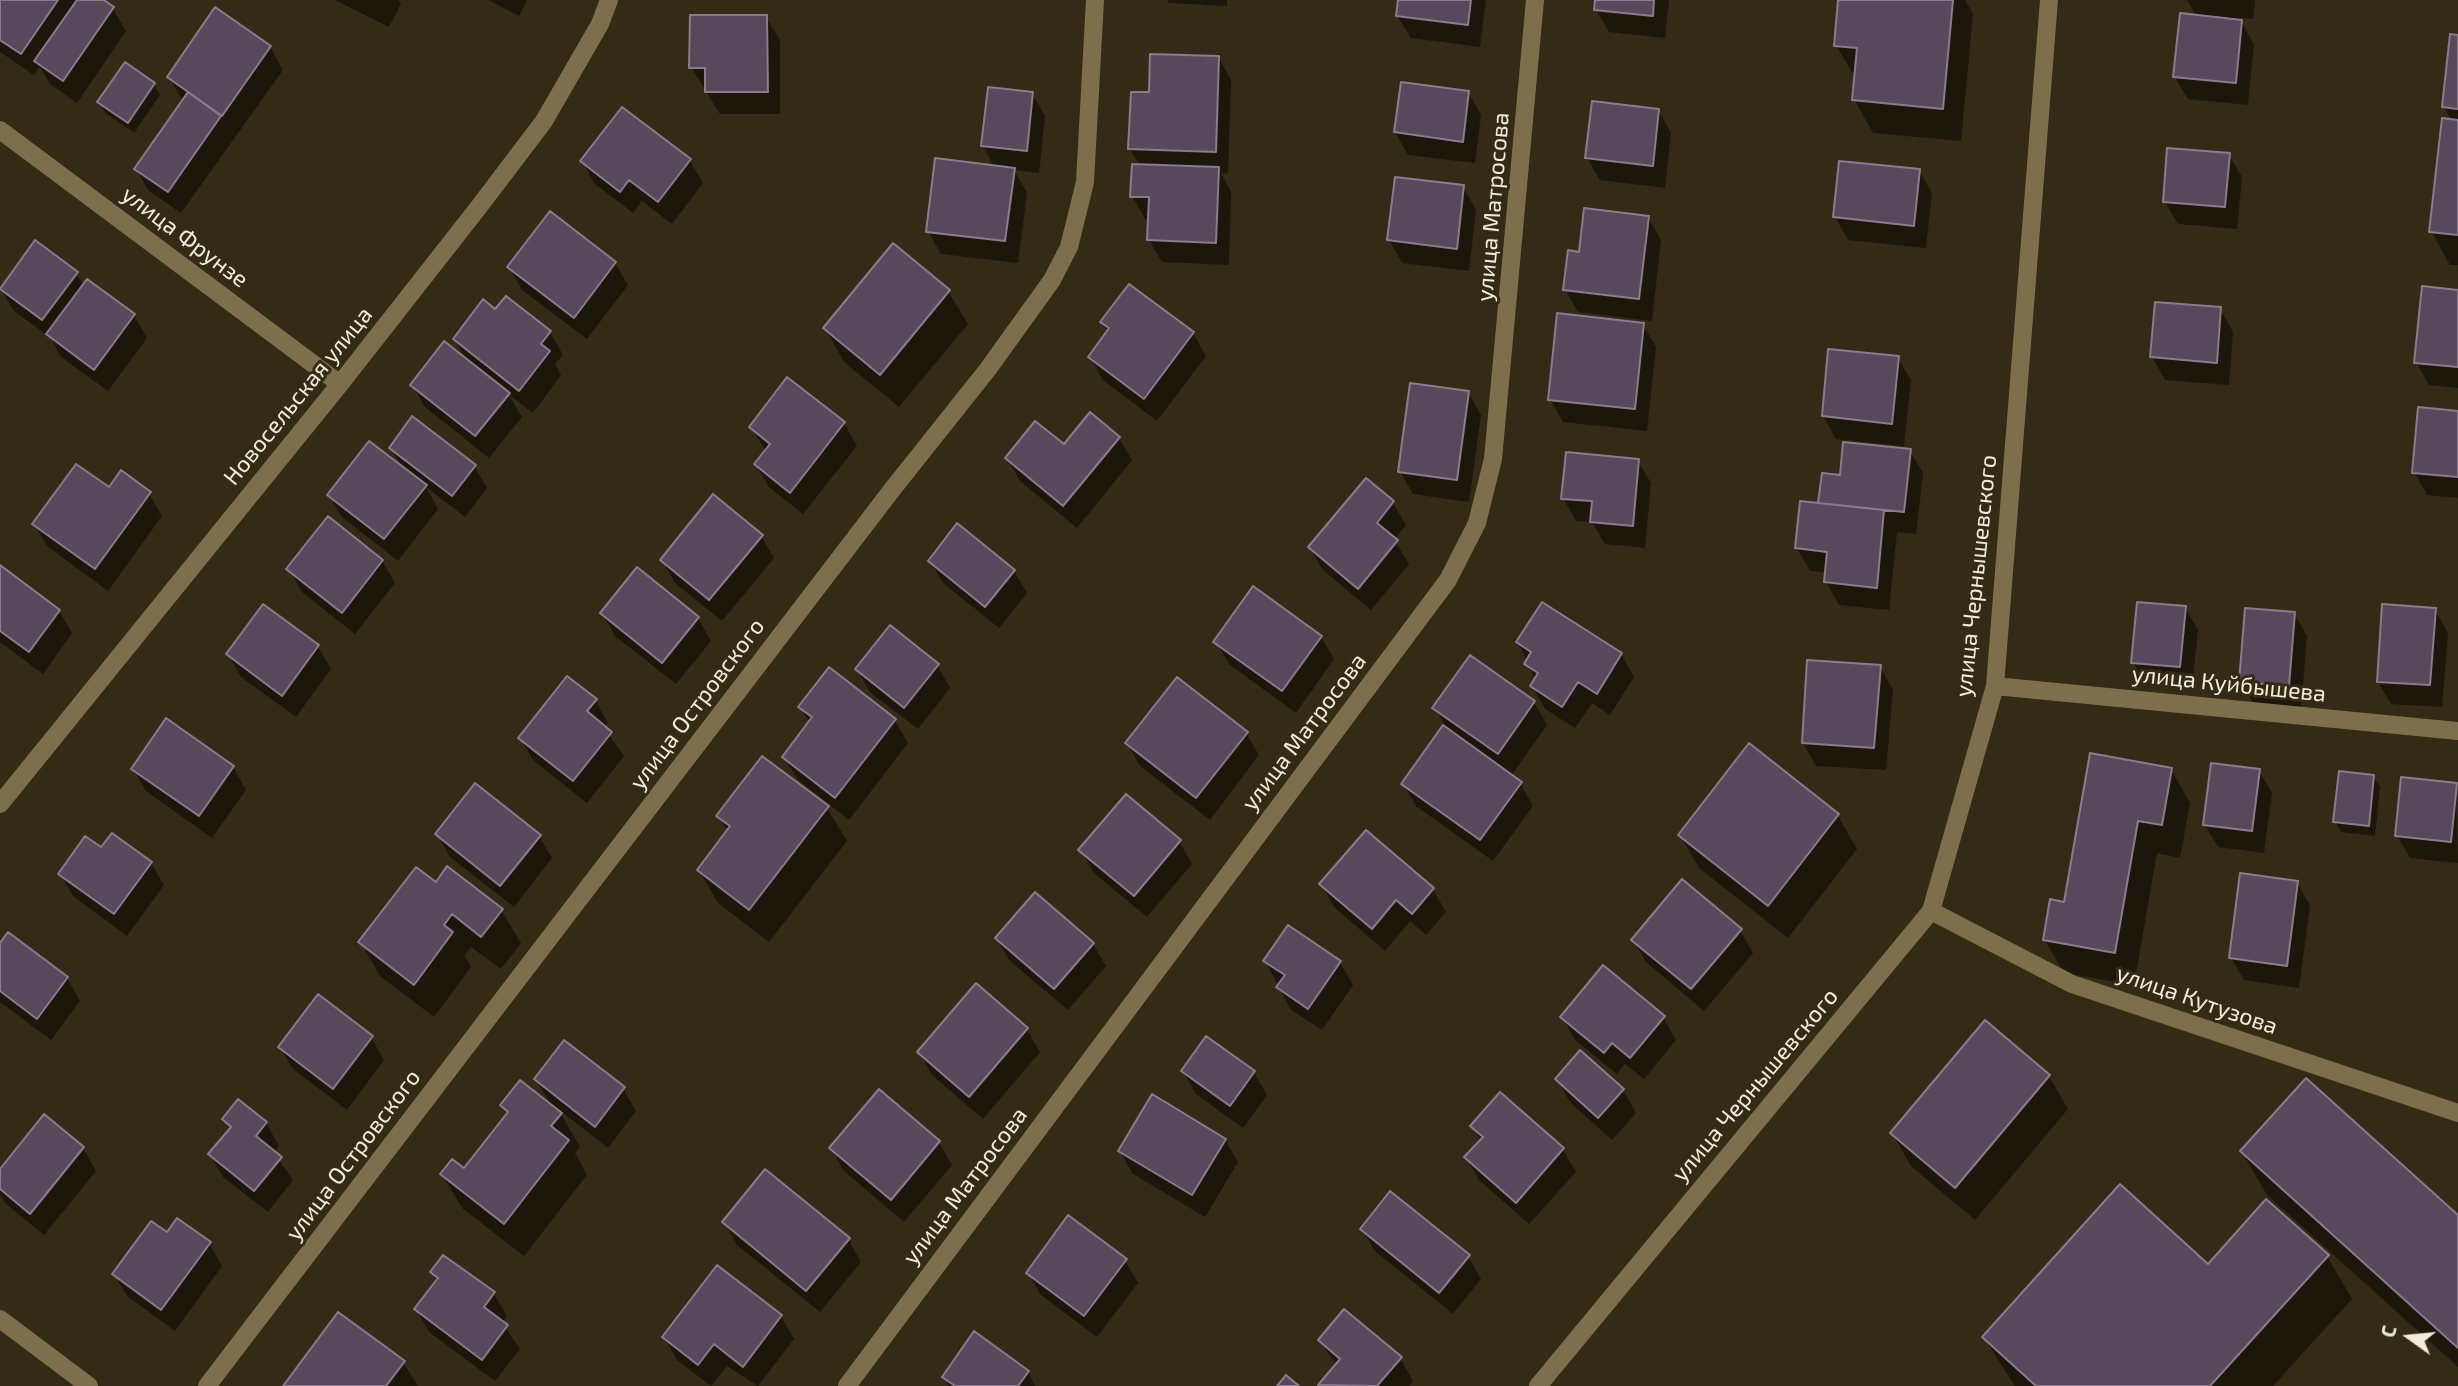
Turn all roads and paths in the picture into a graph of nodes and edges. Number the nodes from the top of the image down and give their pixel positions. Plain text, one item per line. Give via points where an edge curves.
1 (609, 0) edge
2 (1095, 0) edge
3 (1535, 0) edge
4 (2049, 0) edge
5 (0, 130) edge
6 (340, 384) junction
7 (1995, 686) junction
8 (2458, 731) edge
9 (0, 804) edge
10 (1931, 911) junction
11 (2458, 1113) edge
12 (0, 1319) edge
13 (89, 1386) edge
14 (207, 1386) edge
15 (847, 1386) edge
16 (1538, 1386) edge

1 - 6 street, Новосельская улица via 544,121
2 - 14 street, улица Островского via 1085,181 1069,247 1052,280
3 - 15 street, улица Матросова via 1493,459 1477,523 1448,580
4 - 7 street, улица Чернышевского
5 - 6 street, улица Фрунзе
6 - 9 street, Новосельская улица
7 - 8 street, улица Куйбышева
7 - 10 street, улица Чернышевского
10 - 11 street, улица Кутузова via 2072,984
10 - 16 street, улица Чернышевского
12 - 13 street

